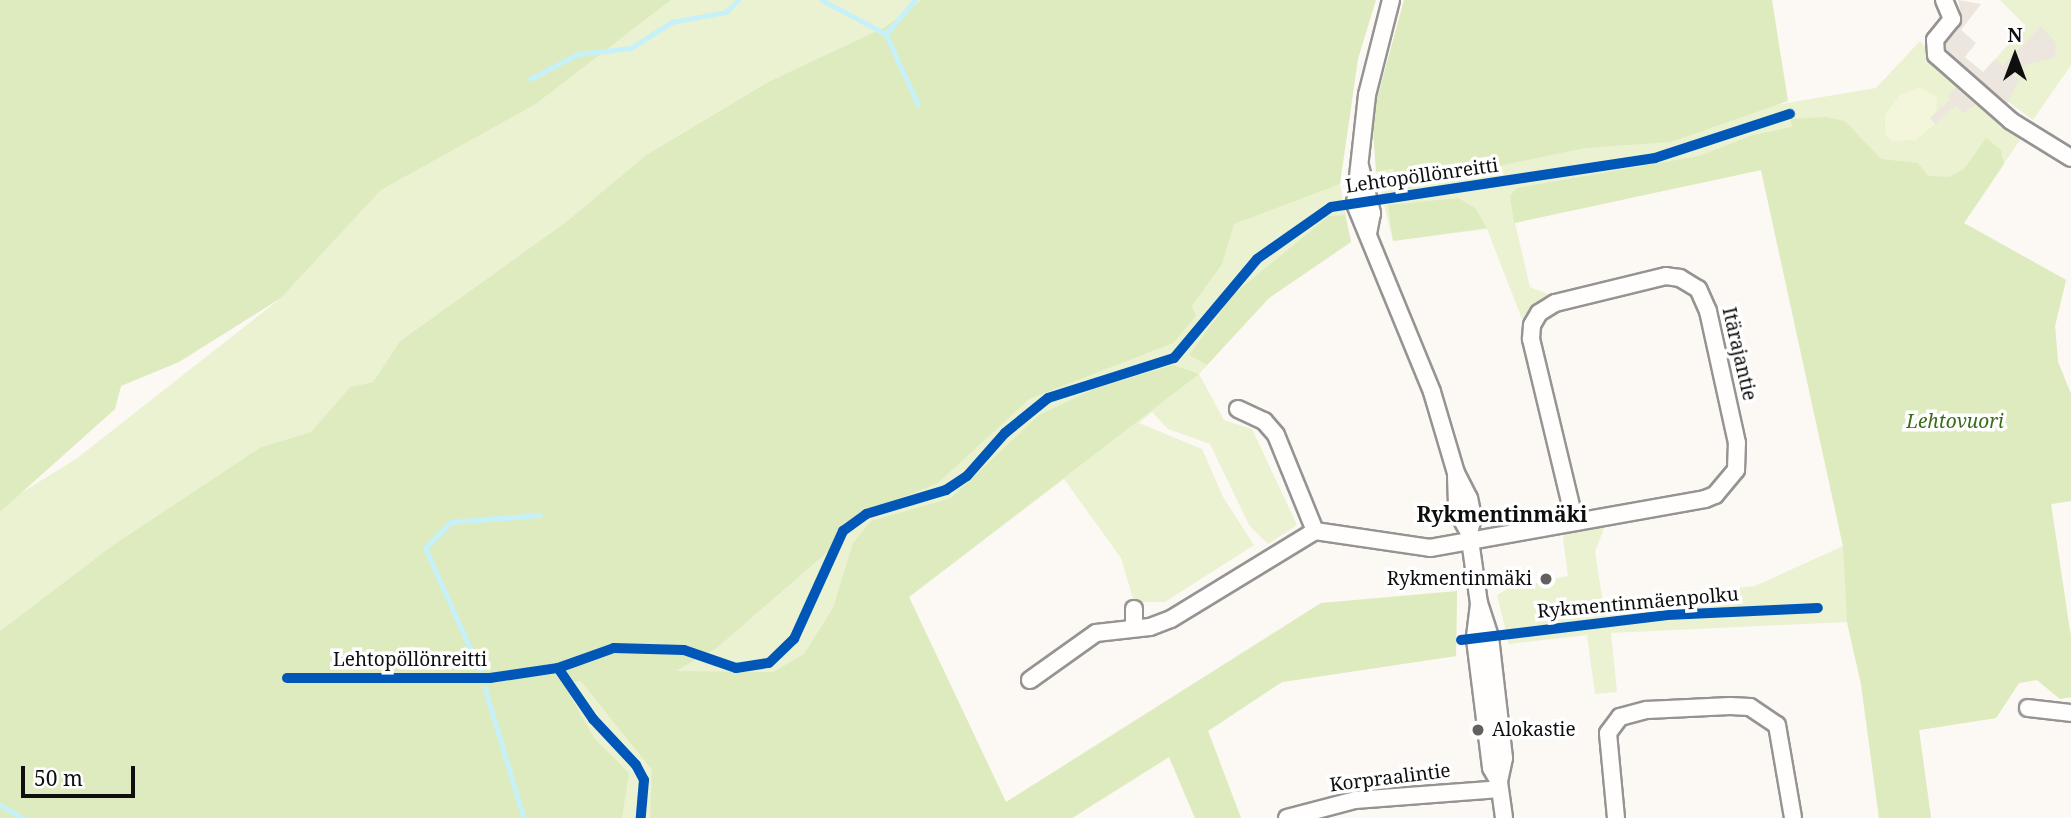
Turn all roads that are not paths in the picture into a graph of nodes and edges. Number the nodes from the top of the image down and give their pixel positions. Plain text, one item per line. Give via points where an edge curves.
1 (1391, 0) edge
2 (1944, 0) edge
3 (2071, 158) edge
4 (1238, 409) dead end
5 (1574, 522) junction
6 (1315, 531) junction
7 (1469, 537) junction
8 (1134, 609) dead end
9 (1134, 628) junction
10 (1030, 680) dead end
11 (2028, 708) dead end
12 (2071, 713) edge
13 (1500, 785) junction
14 (1287, 818) edge
15 (1504, 818) edge
16 (1616, 818) edge
17 (1793, 818) edge

1 - 7 street via 1373,66 1357,157 1355,204 1432,392 1456,473 1457,511
2 - 3 street via 1952,19 1935,40 1936,55 2011,121
4 - 6 street via 1264,421 1276,435
5 - 5 street, Itärajantie via 1531,339 1532,325 1539,313 1555,303 1666,276 1680,278 1698,289 1708,312 1737,443 1732,480 1705,499
5 - 7 street, Itärajantie
6 - 7 street via 1430,548
6 - 9 street via 1171,619
7 - 13 street via 1479,603 1475,626 1491,768
8 - 9 street
9 - 10 street via 1096,633
11 - 12 street
13 - 14 street, Korpraalintie via 1355,800
13 - 15 street
16 - 17 street via 1608,733 1620,717 1647,710 1730,706 1750,707 1777,725

